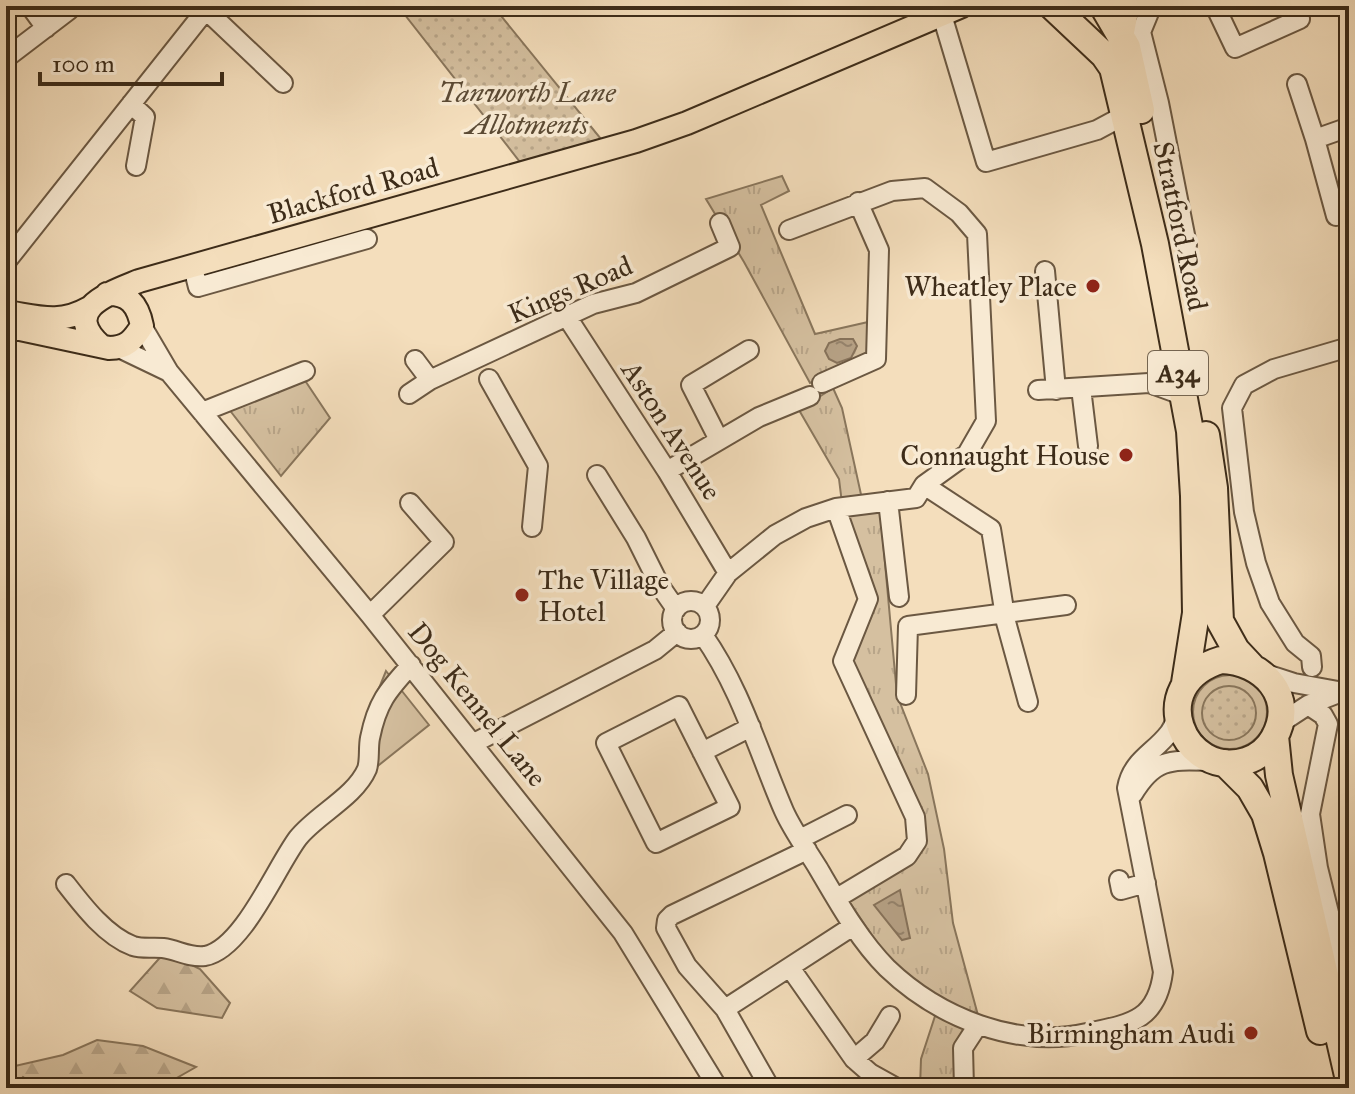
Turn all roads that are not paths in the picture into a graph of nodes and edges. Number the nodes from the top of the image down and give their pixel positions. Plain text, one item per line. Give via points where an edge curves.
1 (30, 6) edge
2 (1095, 6) edge
3 (1103, 6) edge
4 (1128, 6) edge
5 (1155, 6) edge
6 (1215, 6) edge
7 (208, 8) edge
8 (1052, 8) edge
9 (69, 10) dead end
10 (952, 10) edge
11 (1300, 19) dead end
12 (46, 28) junction
13 (1122, 37) junction
14 (6, 58) edge
15 (283, 83) dead end
16 (1297, 84) dead end
17 (131, 104) junction
18 (1125, 115) junction
19 (1349, 127) edge
20 (1315, 139) junction
21 (136, 166) dead end
22 (858, 202) junction
23 (1336, 216) dead end
24 (720, 223) dead end
25 (789, 230) dead end
26 (357, 235) junction
27 (1187, 245) dead end
28 (6, 262) edge
29 (1045, 271) dead end
30 (162, 274) junction
31 (196, 279) dead end
32 (98, 301) junction
33 (6, 312) edge
34 (140, 317) junction
35 (567, 317) junction
36 (6, 329) edge
37 (110, 347) junction
38 (1349, 347) edge
39 (749, 350) dead end
40 (1174, 352) junction
41 (415, 360) dead end
42 (305, 371) dead end
43 (169, 372) junction
44 (489, 379) dead end
45 (430, 380) junction
46 (1149, 383) junction
47 (1081, 388) junction
48 (409, 394) dead end
49 (1182, 395) junction
50 (202, 412) junction
51 (719, 440) junction
52 (1088, 446) dead end
53 (667, 471) junction
54 (597, 475) dead end
55 (1239, 481) junction
56 (924, 485) junction
57 (1214, 488) junction
58 (888, 501) junction
59 (410, 503) dead end
60 (836, 508) junction
61 (532, 527) dead end
62 (728, 573) junction
63 (899, 597) dead end
64 (1066, 605) dead end
65 (705, 606) junction
66 (676, 609) junction
67 (1004, 613) junction
68 (370, 615) junction
69 (677, 632) junction
70 (703, 635) junction
71 (411, 665) junction
72 (1312, 667) dead end
73 (1257, 670) junction
74 (1185, 683) junction
75 (1344, 690) edge
76 (906, 695) dead end
77 (1028, 702) dead end
78 (1308, 705) junction
79 (1178, 716) junction
80 (751, 727) junction
81 (1277, 730) junction
82 (474, 743) junction
83 (702, 752) junction
84 (1220, 762) junction
85 (1129, 800) junction
86 (847, 815) dead end
87 (804, 844) junction
88 (1119, 880) dead end
89 (1146, 883) junction
90 (66, 884) dead end
91 (837, 898) junction
92 (853, 926) junction
93 (791, 969) junction
94 (1348, 986) edge
95 (725, 1009) junction
96 (890, 1016) dead end
97 (978, 1025) junction
98 (854, 1059) junction
99 (1349, 1080) edge
100 (718, 1088) edge
101 (770, 1088) edge
102 (897, 1088) edge
103 (964, 1088) edge
104 (1334, 1088) edge

1 - 12 street
2 - 8 highway, A34 via 1078,16
3 - 13 highway, Stratford Road / A34
4 - 13 main road
5 - 27 street via 1141,32
6 - 11 street via 1235,48
7 - 15 street
7 - 17 street
8 - 18 highway, Stratford Road / A34 via 1113,68
9 - 12 street
10 - 18 street via 986,162 1097,130
10 - 26 main road, Blackford Road via 687,123
12 - 14 street
13 - 57 highway, Stratford Road / A34 via 1132,62 1196,374
16 - 20 street
17 - 21 street via 145,117
17 - 28 street
18 - 40 highway, Stratford Road / A34
19 - 20 street
20 - 23 street
22 - 25 street
22 - 51 street via 879,250 876,359
22 - 56 street via 925,188 977,234 986,421 967,454
24 - 35 street, Kings Road via 734,254
26 - 30 main road, Blackford Road
26 - 31 street via 198,287
29 - 47 street via 1047,390
30 - 32 main road, Blackford Road
30 - 34 main road via 150,286
32 - 33 main road, Blackford Road via 60,319
32 - 34 main road via 127,297
32 - 37 main road via 86,316 88,331
34 - 37 main road via 133,340
34 - 43 street, Dog Kennel Lane
35 - 45 street, Kings Road
35 - 53 street, Aston Avenue
36 - 37 main road
37 - 43 street, Dog Kennel Lane
38 - 55 street via 1274,369 1244,385 1232,408
39 - 51 street via 691,385
40 - 46 street
40 - 49 highway, Stratford Road / A34
41 - 45 street
42 - 50 street
43 - 50 street, Dog Kennel Lane
44 - 61 street via 538,466
45 - 48 street, Kings Road
46 - 47 street
46 - 49 street
47 - 52 street
49 - 74 highway, Stratford Road / A34 via 1190,431 1196,613
50 - 68 street, Dog Kennel Lane
51 - 53 street
53 - 62 street, Aston Avenue
54 - 66 street
55 - 57 street
55 - 72 street via 1270,603 1290,649 1311,656
56 - 58 street via 916,498
56 - 67 street via 991,529
57 - 73 highway, Stratford Road / A34 via 1220,621 1236,650
58 - 60 street
58 - 63 street
59 - 68 street via 444,542
60 - 62 street via 775,535
60 - 91 street via 868,599 843,661 915,817 917,841 907,856
62 - 65 street
64 - 67 street
65 - 66 street via 691,601
65 - 70 street via 710,620
66 - 69 street
67 - 76 street via 908,626
67 - 77 street
68 - 71 street, Dog Kennel Lane
69 - 70 street via 692,639
69 - 82 street via 655,650
70 - 80 street
71 - 82 street, Dog Kennel Lane
71 - 90 street via 386,692 377,712 367,769 299,836 247,923 214,953 182,956 167,949 135,947 100,923
73 - 74 highway via 1221,660
73 - 75 street via 1294,683
73 - 81 highway, A34 via 1279,698
74 - 79 highway, A34
75 - 78 street
78 - 81 street
78 - 94 street via 1328,724 1310,814
79 - 84 highway via 1190,743 1201,755
79 - 85 street via 1130,774
80 - 83 street
80 - 87 street via 785,814
81 - 84 highway via 1253,759
81 - 99 highway, A34 via 1279,775
82 - 100 street, Dog Kennel Lane via 623,933
83 - 83 street via 730,807 656,843 606,743 679,706
84 - 85 street via 1165,762 1143,777
84 - 104 highway via 1250,788 1265,814
85 - 89 street
86 - 87 street
87 - 91 street
87 - 95 street via 667,920 681,957
88 - 89 street via 1121,890
89 - 97 street via 1163,972 1159,996 1142,1018 1046,1038
91 - 92 street
92 - 93 street
92 - 97 street via 916,992
93 - 95 street
93 - 98 street
95 - 101 street
96 - 98 street via 875,1041
97 - 103 street via 963,1048
98 - 102 street

